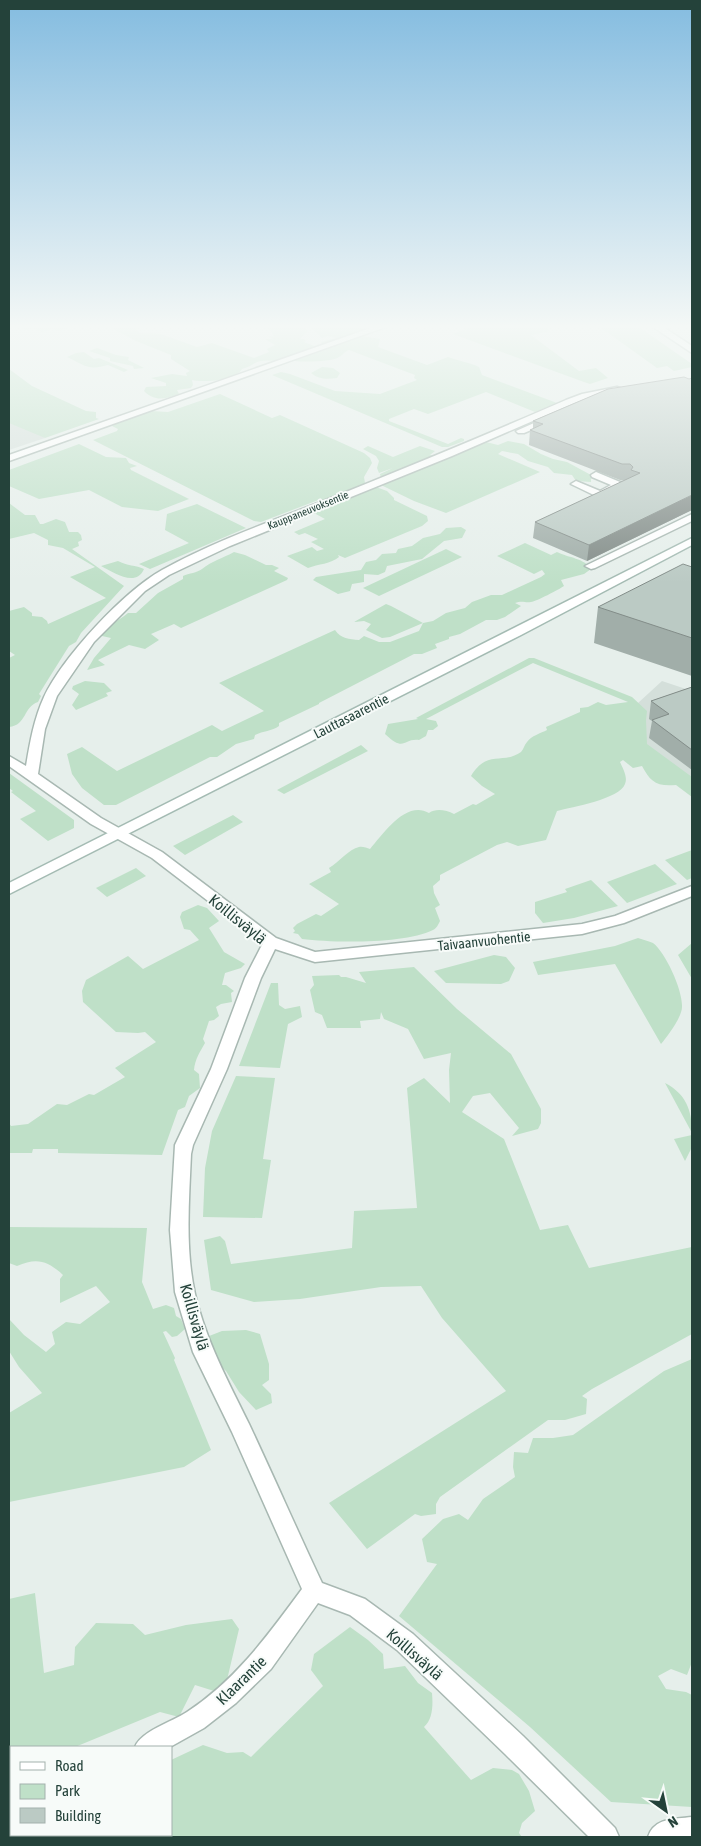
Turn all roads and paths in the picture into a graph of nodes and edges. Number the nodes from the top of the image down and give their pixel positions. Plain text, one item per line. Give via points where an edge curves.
1 (142, 411) edge
2 (548, 411) edge
3 (570, 411) edge
4 (521, 431) dead end
5 (9, 458) edge
6 (596, 475) dead end
7 (576, 484) dead end
8 (692, 517) edge
9 (692, 541) edge
10 (591, 566) dead end
11 (9, 760) edge
12 (31, 776) junction
13 (118, 834) junction
14 (9, 889) edge
15 (692, 891) edge
16 (271, 942) junction
17 (314, 1591) junction
18 (149, 1746) edge
19 (692, 1829) edge
20 (606, 1837) edge
21 (660, 1837) edge

1 - 5 street
2 - 12 street, Kauppaneuvoksentie via 226,544 141,589 90,639 51,696 39,729
3 - 4 street, Kauppaneuvoksentie
6 - 7 street via 622,484 600,495
8 - 10 street
9 - 13 street, Lauttasaarentie
11 - 12 street, Koillisväylä
12 - 13 street, Koillisväylä
13 - 14 street, Lauttasaarentie
13 - 16 street, Koillisväylä via 158,855
15 - 16 street, Taivaanvuohentie via 604,924 538,935 315,957
16 - 17 street, Koillisväylä via 184,1145 179,1230 185,1292 204,1352
17 - 18 street, Klaarantie via 263,1661 228,1695 196,1720
17 - 20 street, Koillisväylä via 357,1607 405,1642
19 - 21 street

